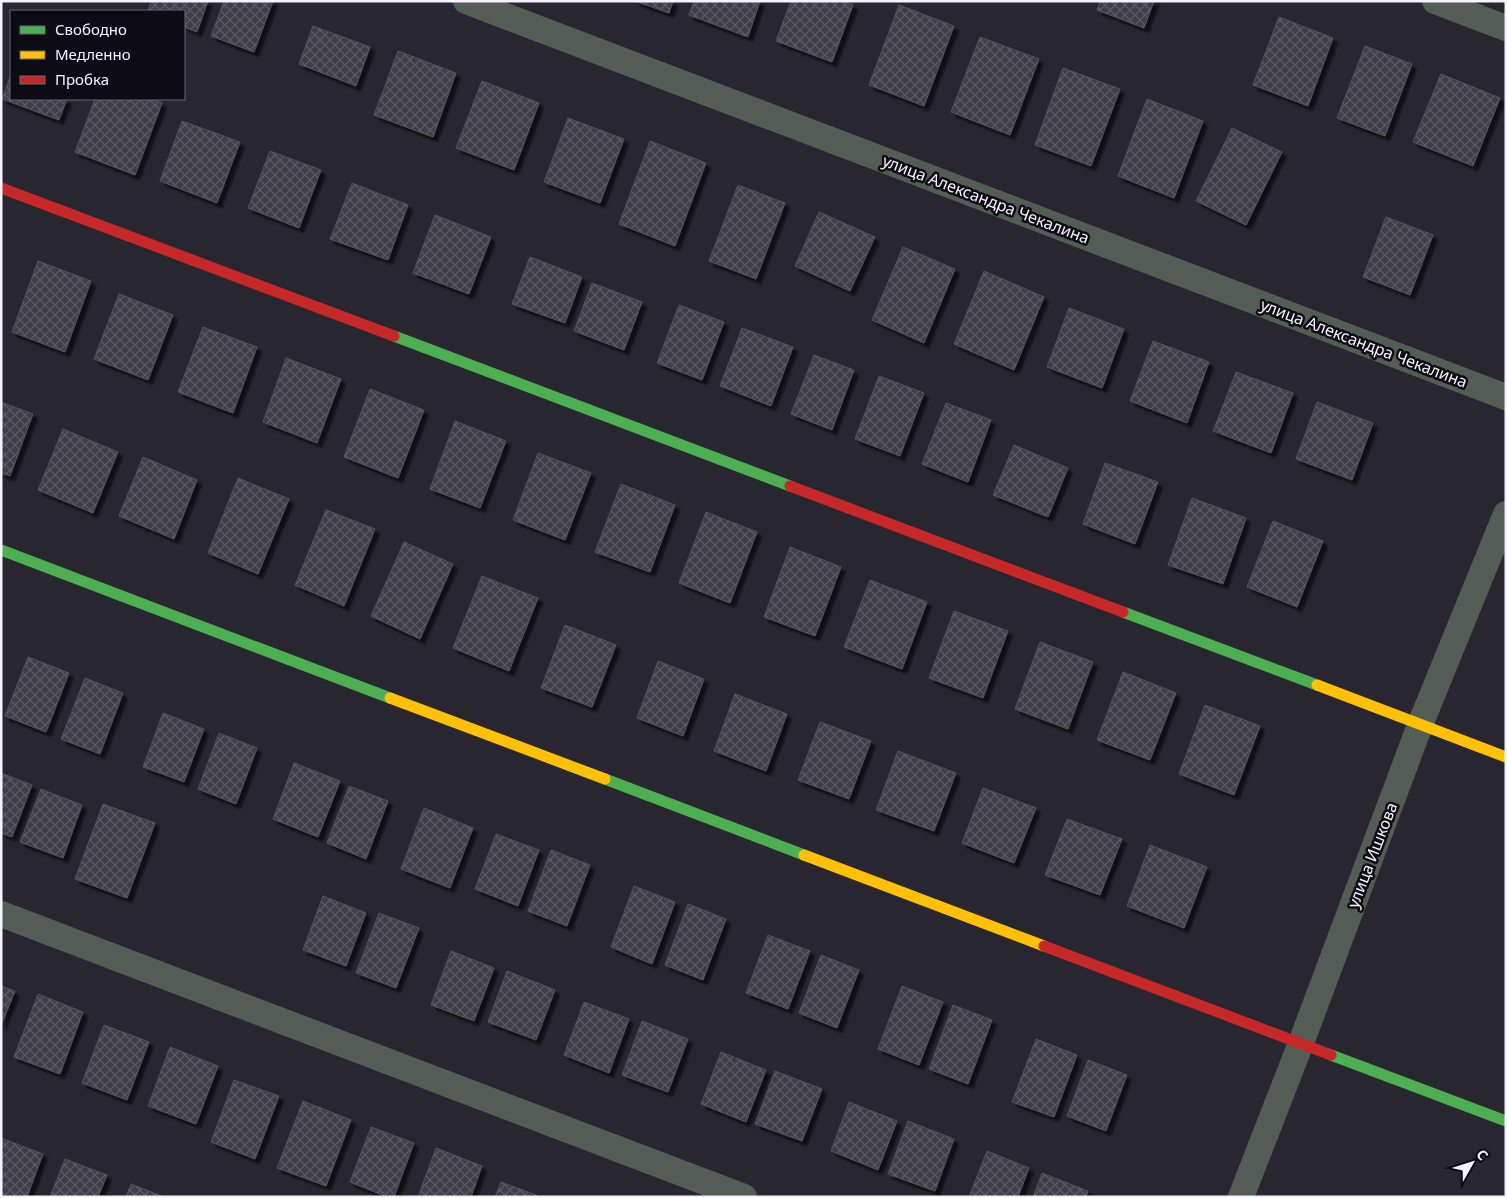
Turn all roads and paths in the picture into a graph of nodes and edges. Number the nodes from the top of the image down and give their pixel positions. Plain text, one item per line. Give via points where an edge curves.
1 (466, 1) edge
2 (1435, 1) edge
3 (1506, 28) edge
4 (1, 188) edge
5 (1506, 397) edge
6 (1506, 514) edge
7 (1, 550) edge
8 (1420, 725) junction
9 (1506, 758) edge
10 (1, 914) edge
11 (1301, 1044) junction
12 (1506, 1121) edge
13 (744, 1197) edge
14 (1241, 1197) edge

1 - 5 street, улица Александра Чекалина
2 - 3 street
4 - 8 street
6 - 8 street, улица Ишкова
7 - 11 street
8 - 9 street
8 - 11 street, улица Ишкова
10 - 13 street
11 - 12 street
11 - 14 street, улица Ишкова

